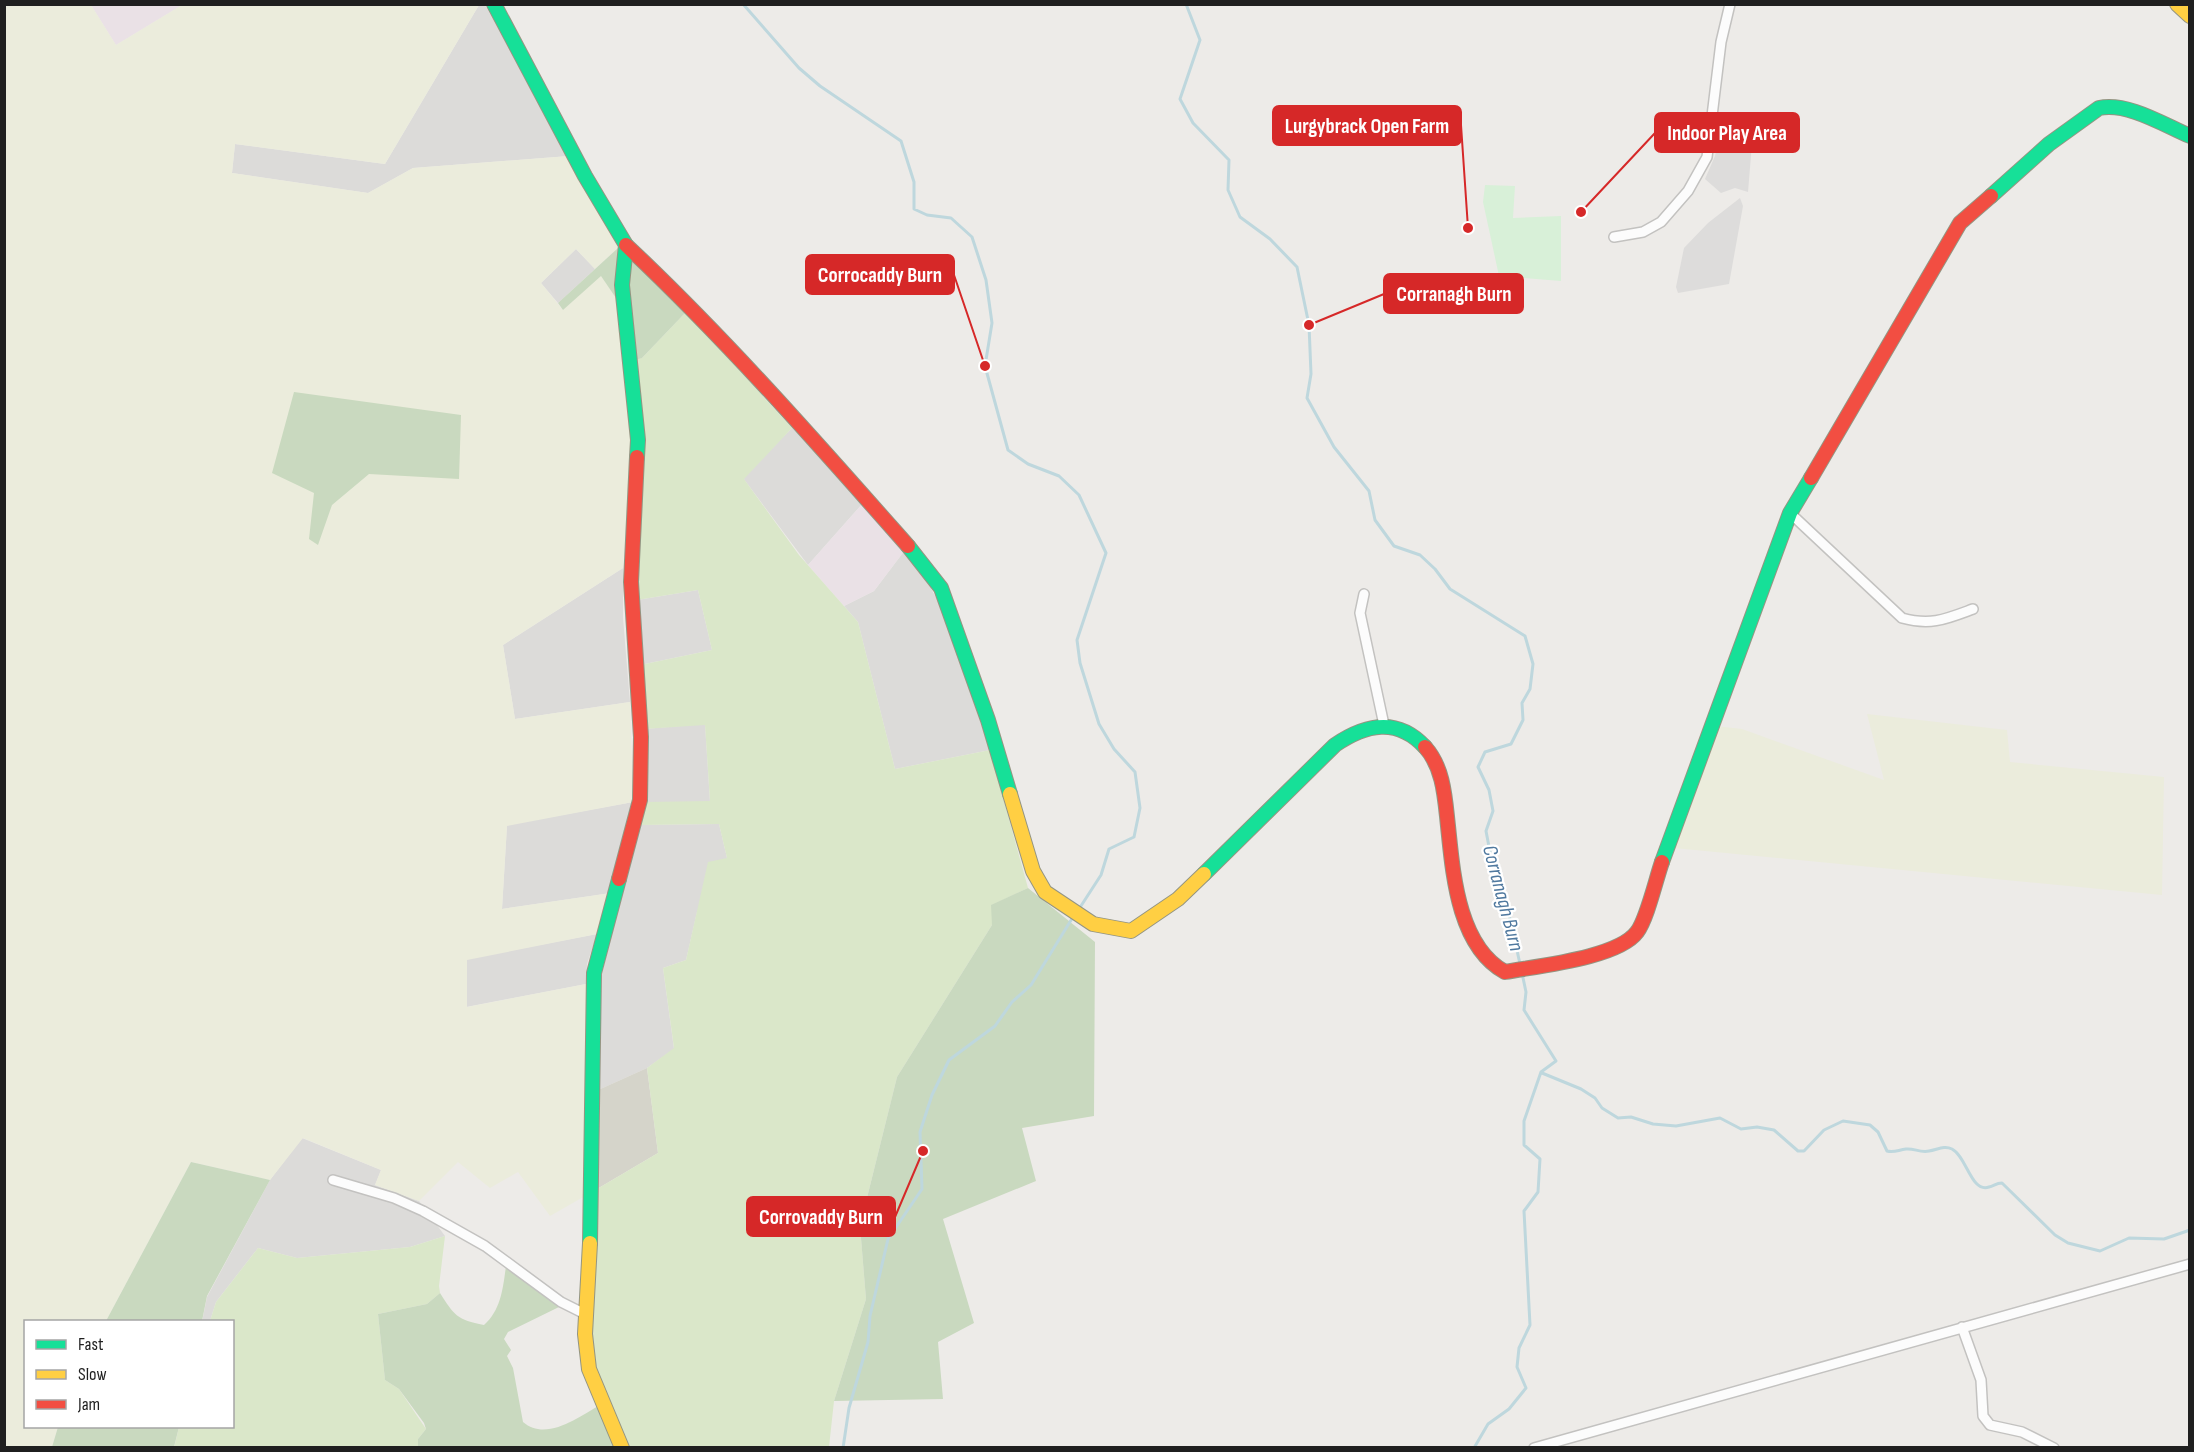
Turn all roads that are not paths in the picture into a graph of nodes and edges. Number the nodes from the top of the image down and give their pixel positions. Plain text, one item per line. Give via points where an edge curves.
1 (494, 4) edge
2 (1730, 4) edge
3 (2177, 4) edge
4 (2190, 16) edge
5 (2190, 136) edge
6 (1614, 237) dead end
7 (626, 245) junction
8 (1790, 513) junction
9 (1364, 594) dead end
10 (1972, 609) dead end
11 (1384, 725) junction
12 (333, 1180) dead end
13 (2190, 1263) edge
14 (587, 1315) junction
15 (1962, 1327) junction
16 (622, 1448) edge
17 (1534, 1448) edge
18 (2054, 1448) edge

1 - 7 main road
2 - 6 street via 1721,42 1707,157 1688,191 1661,222 1643,232
3 - 4 main road
5 - 8 main road via 2133,112 2108,106 2099,108 2077,121 1988,196 1960,223 1950,239
7 - 11 main road via 808,433 941,588 988,720 1033,871 1045,892 1069,910 1116,930 1142,926 1178,899 1335,745 1373,724
7 - 14 main road via 622,285 638,440 631,582 641,736 640,800 594,973
8 - 10 street via 1902,618 1921,623
8 - 11 main road via 1709,728 1642,925 1626,944 1610,951 1509,971 1489,965 1469,929 1455,874 1442,777 1435,760 1421,741
9 - 11 street via 1360,613
12 - 14 street via 423,1211 485,1246 561,1302
13 - 15 street
14 - 16 main road via 589,1369
15 - 17 street
15 - 18 street via 1981,1380 1983,1416 1990,1425 2022,1432

